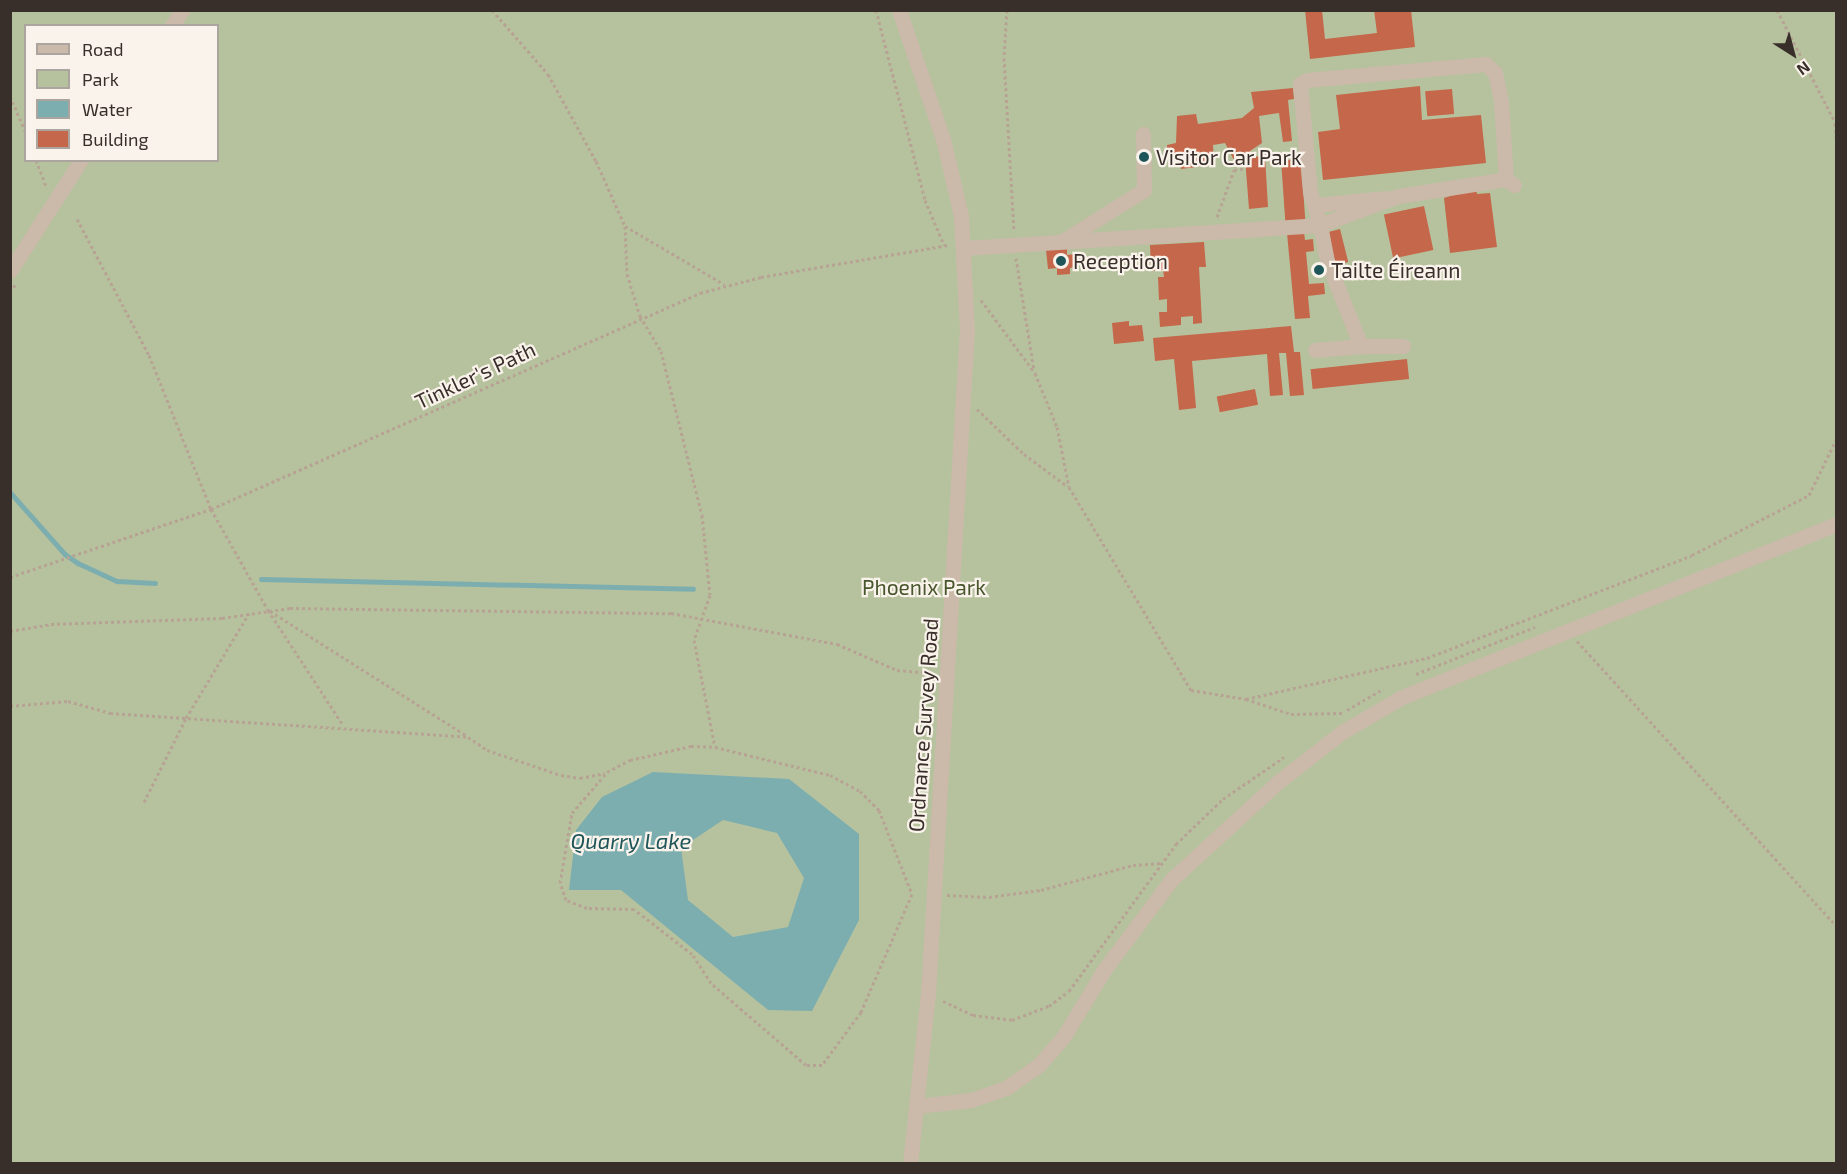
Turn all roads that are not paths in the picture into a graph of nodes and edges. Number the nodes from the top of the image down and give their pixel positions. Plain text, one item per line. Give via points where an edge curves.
1 (182, 10) edge
2 (898, 10) edge
3 (173, 24) edge
4 (1143, 134) dead end
5 (80, 162) edge
6 (1398, 196) junction
7 (1316, 205) junction
8 (1320, 225) junction
9 (1064, 240) junction
10 (964, 249) junction
11 (13, 278) edge
12 (1361, 346) junction
13 (1403, 346) dead end
14 (1316, 350) dead end
15 (1836, 524) edge
16 (917, 1106) junction
17 (910, 1164) edge

1 - 3 street
2 - 10 street, Ordnance Survey Road via 943,139
4 - 9 street via 1144,190
5 - 11 street
6 - 7 street
6 - 7 street via 1510,182 1501,101 1495,73 1486,64 1307,80 1300,84
6 - 8 street
7 - 8 street
8 - 9 street
8 - 12 street via 1327,261
9 - 10 street
10 - 16 street, Ordnance Survey Road via 964,396 928,993
12 - 13 street
12 - 14 street
15 - 16 street via 1402,697 1342,732 1261,796 1170,880 1104,970 1065,1035 1038,1066 1006,1088 971,1100
16 - 17 street, Ordnance Survey Road

